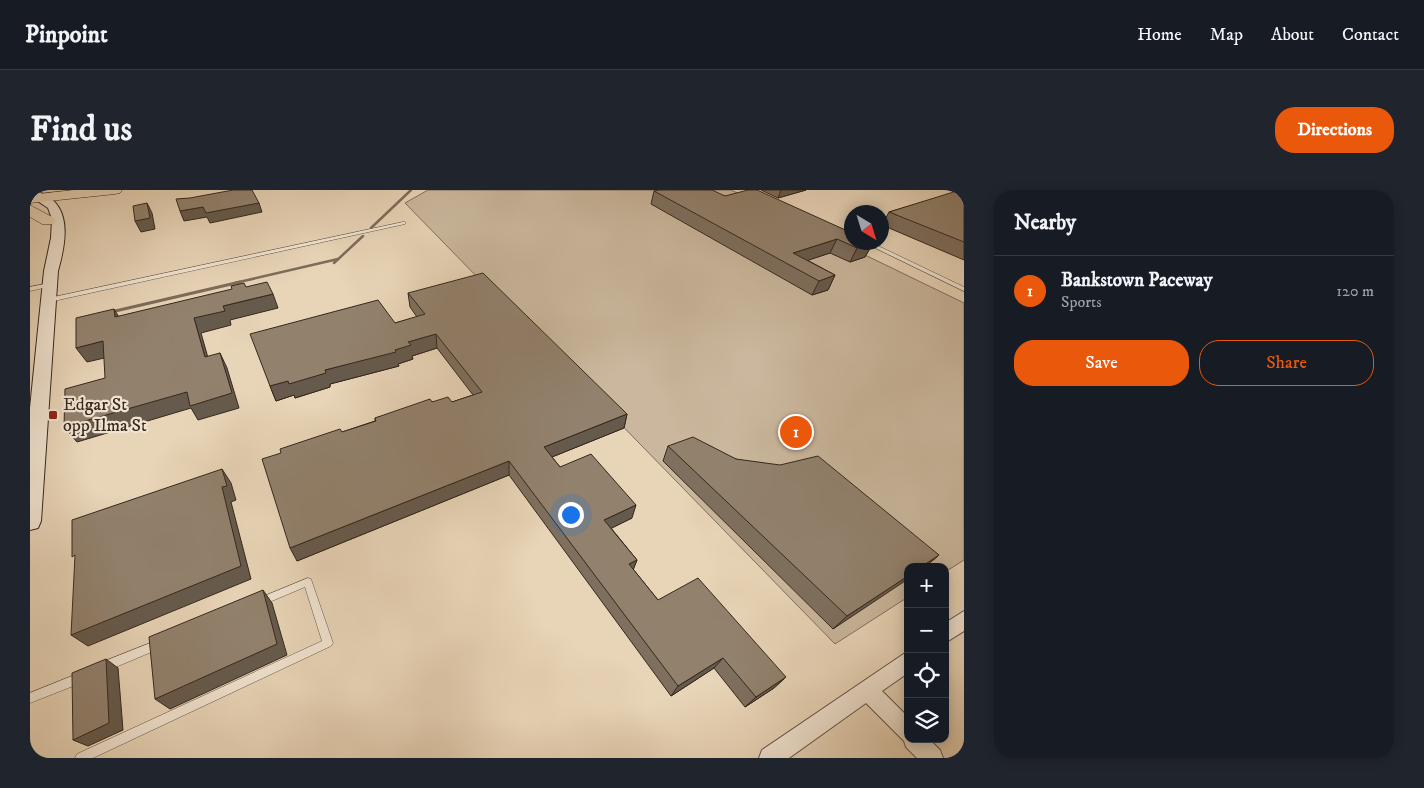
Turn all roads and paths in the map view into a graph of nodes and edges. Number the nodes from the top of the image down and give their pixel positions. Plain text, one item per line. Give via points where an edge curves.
1 (60, 190) edge
2 (115, 190) edge
3 (97, 192) junction
4 (32, 198) edge
5 (53, 218) junction
6 (403, 223) dead end
7 (882, 250) edge
8 (50, 285) junction
9 (964, 288) edge
10 (30, 289) edge
11 (30, 521) edge
12 (254, 604) edge
13 (964, 620) edge
14 (949, 631) edge
15 (164, 642) edge
16 (904, 664) edge
17 (867, 690) junction
18 (30, 698) edge
19 (904, 728) edge
20 (918, 743) edge
21 (81, 758) edge
22 (770, 758) edge
23 (932, 758) edge

1 - 4 highway
2 - 3 highway
3 - 4 highway
3 - 5 highway via 69,202
4 - 5 highway
5 - 8 main road via 46,262
6 - 8 lane
7 - 9 lane
8 - 10 lane
8 - 11 main road
12 - 21 lane via 308,582 328,643
13 - 14 street
15 - 18 lane
16 - 17 street
17 - 19 street
17 - 22 street
20 - 23 street

